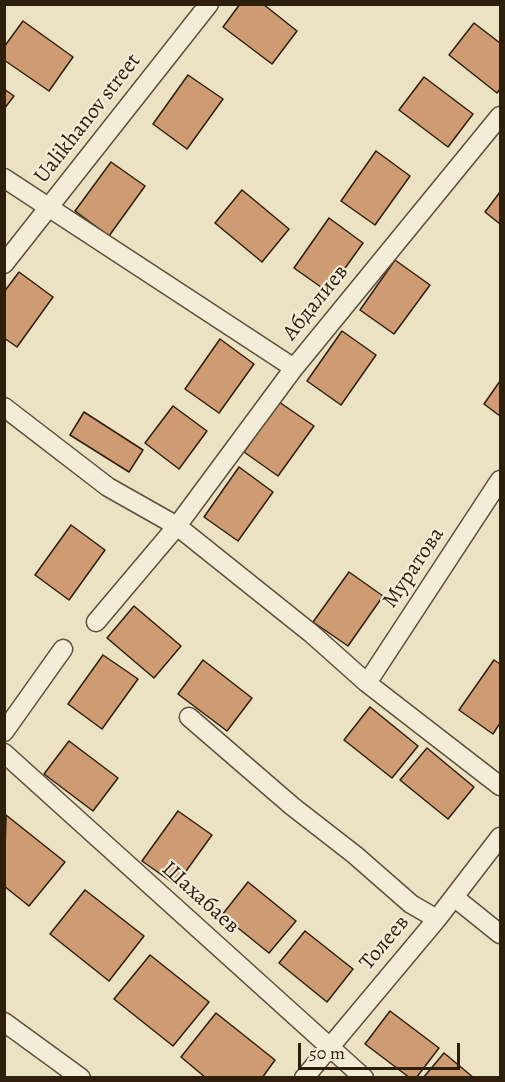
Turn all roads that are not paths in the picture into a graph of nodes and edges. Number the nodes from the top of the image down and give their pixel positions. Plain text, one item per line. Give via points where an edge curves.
1 (209, 4) edge
2 (501, 116) edge
3 (4, 178) edge
4 (49, 207) junction
5 (4, 264) edge
6 (294, 368) junction
7 (4, 407) edge
8 (501, 480) edge
9 (177, 526) junction
10 (96, 622) dead end
11 (63, 649) dead end
12 (367, 682) junction
13 (189, 717) dead end
14 (4, 732) edge
15 (4, 753) edge
16 (501, 786) edge
17 (501, 837) edge
18 (454, 897) junction
19 (437, 919) junction
20 (501, 934) edge
21 (4, 1022) edge
22 (329, 1046) junction
23 (81, 1077) edge
24 (304, 1077) edge
25 (364, 1077) edge

1 - 4 street, Ualikhanov street
2 - 6 street, Абдалиев
3 - 4 street
4 - 5 street, Ualikhanov street
4 - 6 street
6 - 9 street, Абдалиев
7 - 9 street via 108,487
8 - 12 street, Муратова
9 - 10 street, Абдалиев
9 - 12 street
11 - 14 street
12 - 16 street
13 - 19 street via 411,904
15 - 22 street, Шахабаев
17 - 18 street, Толеев
18 - 19 street, Толеев
18 - 20 street
19 - 22 street, Толеев
21 - 23 street
22 - 24 street, Толеев
22 - 25 street, Шахабаев

